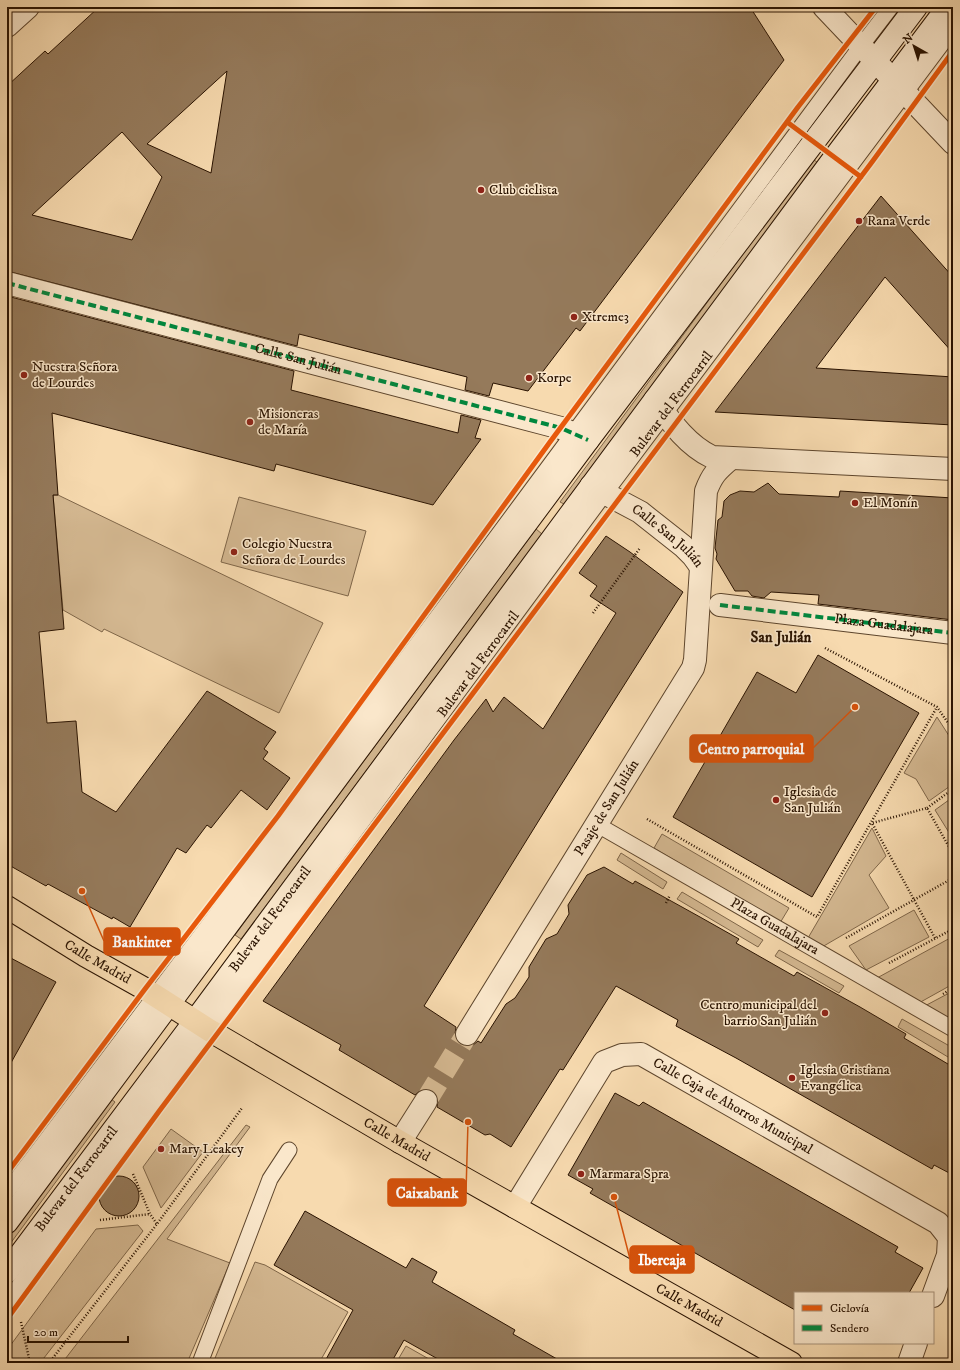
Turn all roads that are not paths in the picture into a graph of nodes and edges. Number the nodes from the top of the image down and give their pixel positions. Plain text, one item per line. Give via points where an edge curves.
1 (28, 7) edge
2 (824, 7) edge
3 (891, 7) edge
4 (916, 7) edge
5 (948, 7) edge
6 (7, 26) edge
7 (953, 29) edge
8 (868, 54) junction
9 (899, 87) junction
10 (953, 143) edge
11 (7, 283) edge
12 (660, 406) junction
13 (581, 437) junction
14 (730, 459) junction
15 (953, 469) edge
16 (598, 490) junction
17 (701, 567) junction
18 (720, 605) dead end
19 (953, 633) edge
20 (596, 824) junction
21 (7, 907) edge
22 (162, 1000) junction
23 (202, 1026) junction
24 (953, 1029) edge
25 (467, 1034) tunnel mouth
26 (426, 1101) tunnel mouth
27 (400, 1142) junction
28 (289, 1150) dead end
29 (7, 1192) edge
30 (515, 1207) junction
31 (7, 1222) edge
32 (7, 1272) edge
33 (934, 1293) edge
34 (7, 1302) edge
35 (916, 1344) edge
36 (200, 1363) edge
37 (792, 1363) edge
38 (909, 1363) edge

1 - 6 main road
2 - 8 main road
3 - 8 lane, Bulevar del Ferrocarril
4 - 8 main road, Bulevar del Ferrocarril
5 - 9 main road, Bulevar del Ferrocarril
7 - 9 lane, Bulevar del Ferrocarril
8 - 9 main road
8 - 13 main road, Bulevar del Ferrocarril
9 - 10 main road
9 - 12 main road, Bulevar del Ferrocarril via 832,161
11 - 13 main road, Calle San Julián via 561,428
12 - 14 main road via 673,425 700,451 712,457
12 - 16 main road, Bulevar del Ferrocarril
13 - 22 main road, Bulevar del Ferrocarril
14 - 15 main road
14 - 17 main road, Calle San Julián via 711,478 706,491
16 - 17 main road, Calle San Julián via 640,512 683,546
16 - 23 main road, Bulevar del Ferrocarril
17 - 20 main road, Pasaje de San Julián via 693,668
18 - 19 main road, Plaza Guadalajara
20 - 24 lane, Plaza Guadalajara
20 - 25 main road, Pasaje de San Julián
21 - 22 main road, Calle Madrid
22 - 23 main road, Calle Madrid
22 - 29 lane, Bulevar del Ferrocarril
22 - 31 main road, Bulevar del Ferrocarril
23 - 27 main road, Calle Madrid
23 - 32 main road, Bulevar del Ferrocarril
23 - 34 lane, Bulevar del Ferrocarril
26 - 27 main road
27 - 30 main road, Calle Madrid
28 - 36 lane via 270,1179
30 - 33 main road, Calle Caja de Ahorros Municipal via 604,1062 622,1055 641,1054 938,1223 949,1237 948,1255
30 - 37 main road, Calle Madrid
35 - 38 main road

